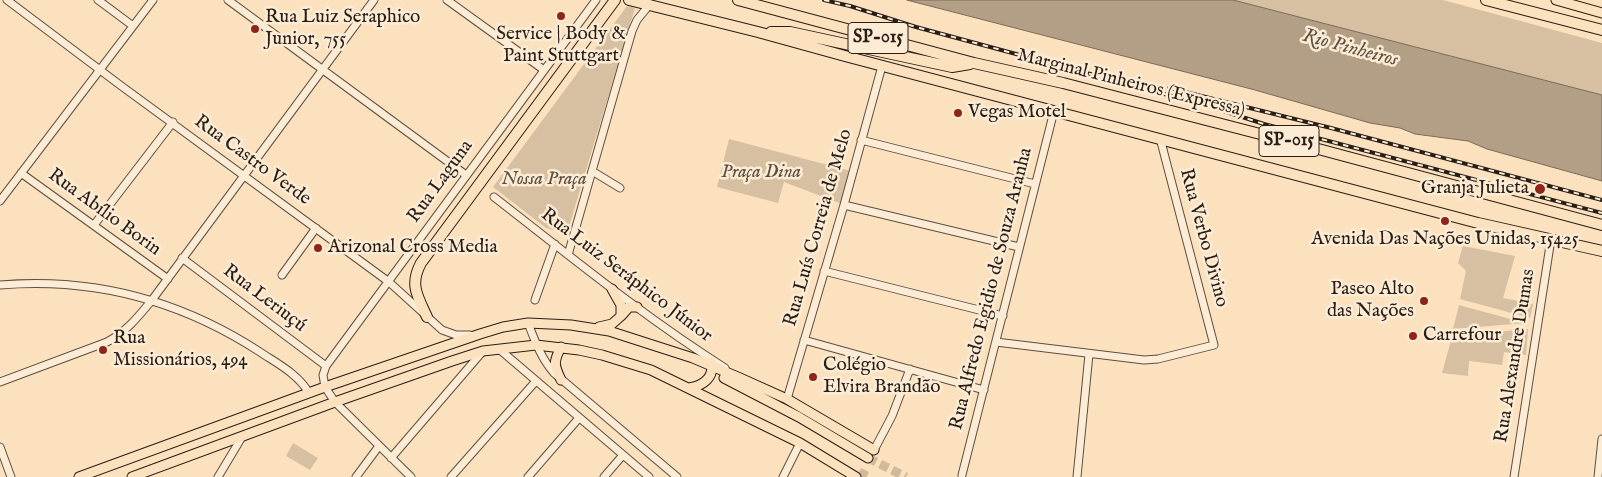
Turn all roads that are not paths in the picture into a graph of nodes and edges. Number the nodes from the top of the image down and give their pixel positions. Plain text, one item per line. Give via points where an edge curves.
1 (7, 0) edge
2 (98, 0) edge
3 (153, 0) edge
4 (228, 0) edge
5 (374, 0) edge
6 (447, 0) edge
7 (596, 0) edge
8 (615, 0) edge
9 (629, 0) edge
10 (738, 0) edge
11 (1486, 0) edge
12 (1556, 0) edge
13 (650, 4) junction
14 (1602, 13) edge
15 (132, 26) junction
16 (1602, 30) edge
17 (758, 32) junction
18 (974, 64) junction
19 (882, 66) junction
20 (100, 70) junction
21 (322, 70) junction
22 (544, 70) junction
23 (1054, 111) junction
24 (172, 122) junction
25 (1160, 138) junction
26 (861, 140) junction
27 (592, 171) junction
28 (21, 173) junction
29 (466, 175) junction
30 (244, 176) junction
31 (1035, 184) junction
32 (620, 188) dead end
33 (494, 197) dead end
34 (0, 201) edge
35 (844, 205) junction
36 (94, 225) junction
37 (1602, 226) edge
38 (316, 228) junction
39 (1551, 240) junction
40 (555, 244) junction
41 (1019, 248) junction
42 (1602, 251) edge
43 (568, 255) junction
44 (182, 258) junction
45 (824, 271) junction
46 (282, 275) dead end
47 (168, 279) junction
48 (389, 282) junction
49 (0, 285) edge
50 (612, 289) junction
51 (152, 300) junction
52 (535, 300) dead end
53 (637, 307) junction
54 (621, 316) junction
55 (1003, 316) junction
56 (427, 317) junction
57 (528, 322) junction
58 (594, 328) junction
59 (480, 334) junction
60 (804, 340) junction
61 (996, 342) junction
62 (536, 345) junction
63 (561, 347) junction
64 (500, 348) junction
65 (483, 351) junction
66 (1089, 354) junction
67 (326, 366) junction
68 (712, 366) junction
69 (910, 369) junction
70 (536, 380) junction
71 (561, 380) junction
72 (0, 382) edge
73 (325, 387) junction
74 (689, 388) junction
75 (984, 390) junction
76 (309, 393) junction
77 (787, 399) junction
78 (335, 402) junction
79 (721, 403) junction
80 (579, 418) junction
81 (242, 437) junction
82 (1602, 440) edge
83 (800, 443) junction
84 (379, 446) junction
85 (0, 447) edge
86 (871, 454) junction
87 (623, 455) junction
88 (391, 458) junction
89 (857, 474) edge
90 (962, 475) dead end
91 (11, 477) edge
92 (79, 477) edge
93 (132, 477) edge
94 (218, 477) edge
95 (356, 477) edge
96 (411, 477) edge
97 (451, 477) edge
98 (528, 477) edge
99 (604, 477) edge
100 (649, 477) edge
101 (677, 477) edge
102 (783, 477) edge
103 (1077, 477) edge
104 (1514, 477) edge
105 (1598, 477) edge

1 - 20 street, Rua Castro Verde
2 - 15 street
3 - 15 street
4 - 21 street
5 - 21 street
6 - 22 street
7 - 22 street, Rua Laguna
8 - 56 highway via 417,270 414,288
9 - 13 highway
10 - 18 highway, Marginal Pinheiros (Expressa) / SP-015
11 - 16 highway
12 - 14 main road
13 - 17 highway
13 - 27 street via 632,31
15 - 20 street
17 - 18 highway via 790,32 952,67
17 - 19 highway
18 - 37 highway, Marginal Pinheiros (Expressa) / SP-015 via 1063,83
19 - 23 highway
19 - 26 street, Rua Luís Correia de Melo
20 - 24 street, Rua Castro Verde
20 - 28 street
21 - 29 street
21 - 30 street
22 - 29 street, Rua Laguna
23 - 25 highway
23 - 31 street, Rua Alfredo Egidio de Souza Aranha
24 - 30 street, Rua Castro Verde
24 - 36 street
25 - 39 highway
25 - 66 street, Rua Verbo Divino via 1214,345 1144,360
26 - 31 street
26 - 35 street, Rua Luís Correia de Melo
27 - 32 street
27 - 43 street
28 - 34 street
28 - 36 street, Rua Abílio Borin
29 - 48 street, Rua Laguna
30 - 38 street, Rua Castro Verde
30 - 44 street
31 - 41 street, Rua Alfredo Egidio de Souza Aranha
33 - 40 street, Rua Luiz Seráphico Júnior
35 - 41 street
35 - 45 street, Rua Luís Correia de Melo
36 - 47 street, Rua Abílio Borin
38 - 46 street
38 - 48 street, Rua Castro Verde
39 - 42 highway
39 - 104 street, Rua Alexandre Dumas
40 - 43 street, Rua Luiz Seráphico Júnior
40 - 52 street
41 - 55 street, Rua Alfredo Egidio de Souza Aranha
43 - 50 street, Rua Luiz Seráphico Júnior
44 - 47 street
44 - 67 street, Rua Leriuçú
45 - 55 street
45 - 60 street, Rua Luís Correia de Melo
47 - 51 street
48 - 56 street, Rua Castro Verde
48 - 67 street, Rua Laguna
49 - 51 street via 83,285
50 - 53 street, Rua Luiz Seráphico Júnior
50 - 54 main road via 621,305
51 - 72 street via 134,322 107,342
51 - 76 street via 235,336 298,378
53 - 54 main road via 629,307
53 - 68 street, Rua Luiz Seráphico Júnior
54 - 58 main road via 612,324
55 - 61 street, Rua Alfredo Egidio de Souza Aranha
56 - 59 street, Rua Castro Verde via 451,334
57 - 58 main road
57 - 59 main road
57 - 62 street
58 - 68 main road
59 - 73 main road
60 - 69 street
60 - 77 street, Rua Luís Correia de Melo
61 - 66 street
61 - 75 street, Rua Alfredo Egidio de Souza Aranha
62 - 63 main road
62 - 64 main road
62 - 71 street
63 - 71 main road via 555,367
63 - 74 main road via 652,370
64 - 65 main road
64 - 70 street
65 - 78 main road
65 - 88 street
66 - 103 street
67 - 73 street
68 - 74 main road via 702,385
68 - 77 main road
68 - 86 main road
69 - 75 street
69 - 86 street via 892,416
70 - 80 street
70 - 97 street
71 - 101 street
73 - 76 main road
73 - 78 street
74 - 79 main road
75 - 90 street, Rua Alfredo Egidio de Souza Aranha
76 - 92 main road
77 - 86 main road
78 - 81 main road
78 - 84 street
79 - 83 main road
79 - 89 main road via 750,411 775,423
80 - 87 street
80 - 98 street
81 - 93 main road
81 - 94 street
82 - 105 street
83 - 89 main road
83 - 102 street
84 - 88 street
84 - 95 street
85 - 91 street
87 - 99 street
87 - 100 street
88 - 96 street

